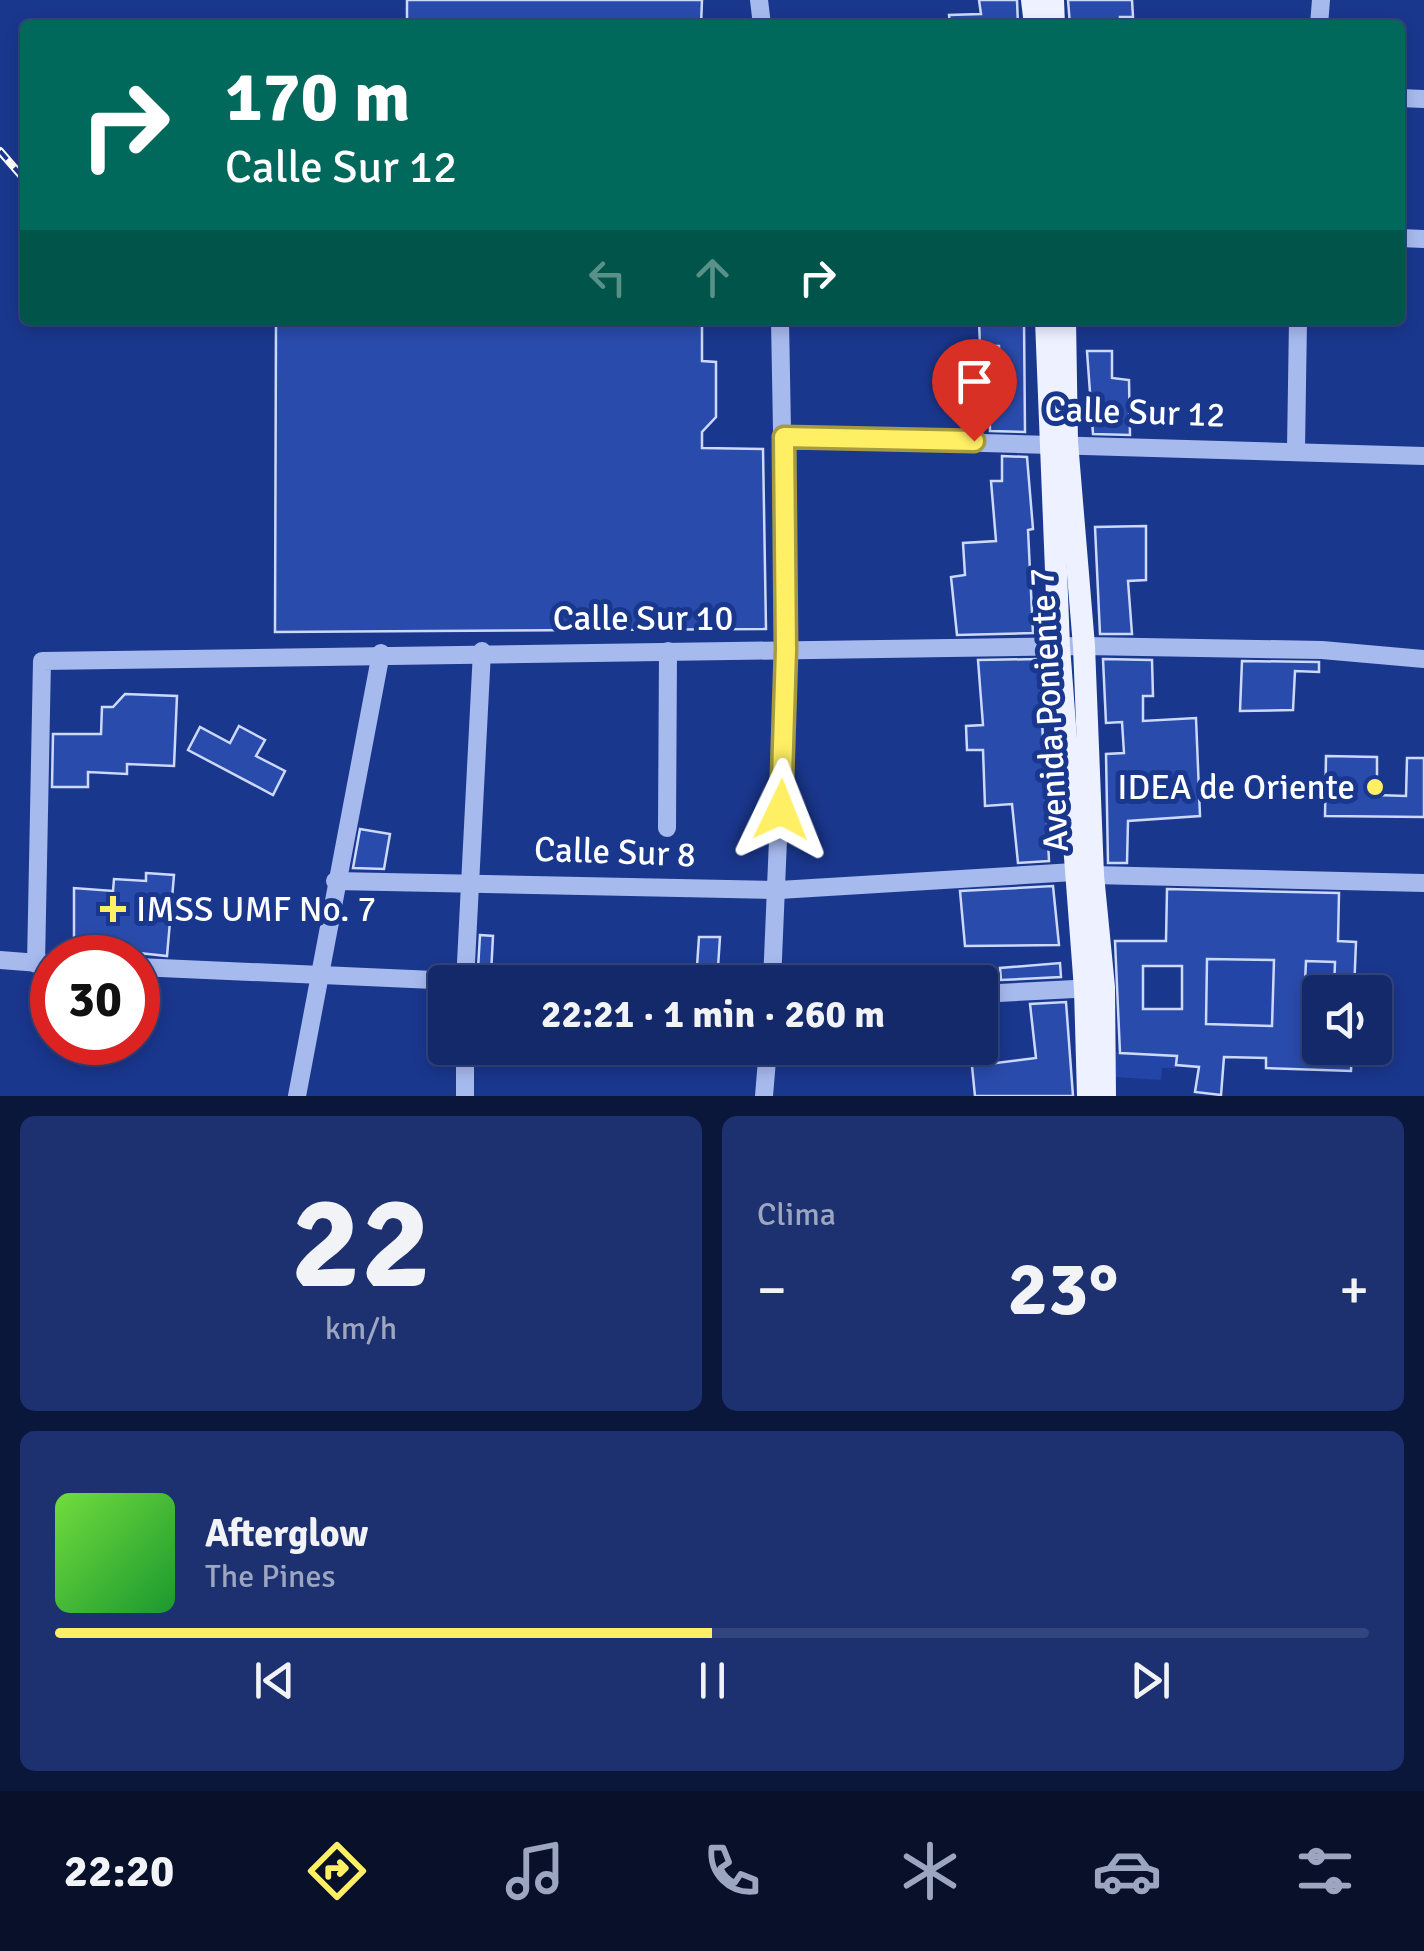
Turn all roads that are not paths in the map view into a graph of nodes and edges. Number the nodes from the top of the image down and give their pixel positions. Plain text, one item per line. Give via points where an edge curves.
1 (780, 325) edge
2 (1046, 325) edge
3 (1065, 325) edge
4 (1298, 325) edge
5 (784, 437) junction
6 (1058, 442) junction
7 (1296, 449) junction
8 (1424, 456) edge
9 (1059, 646) junction
10 (1084, 646) junction
11 (786, 650) junction
12 (482, 651) junction
13 (668, 651) junction
14 (381, 653) junction
15 (1424, 658) edge
16 (667, 828) dead end
17 (1084, 874) junction
18 (470, 880) junction
19 (335, 881) junction
20 (1424, 883) edge
21 (779, 890) junction
22 (44, 935) edge
23 (0, 960) edge
24 (30, 963) edge
25 (466, 965) edge
26 (773, 965) edge
27 (160, 968) edge
28 (319, 972) junction
29 (428, 979) edge
30 (1094, 988) junction
31 (998, 993) edge
32 (465, 1065) edge
33 (767, 1065) edge
34 (1103, 1094) edge
35 (297, 1096) edge
36 (465, 1096) edge
37 (764, 1096) edge

1 - 5 street
2 - 6 main road, Avenida Poniente 7
3 - 6 main road, Avenida Poniente 7
4 - 7 street
5 - 6 street, Calle Sur 12
5 - 11 street
6 - 7 street, Calle Sur 12
6 - 9 main road, Avenida Poniente 7
6 - 10 main road, Avenida Poniente 7
7 - 8 street, Calle Sur 12
9 - 10 street, Calle Sur 10
9 - 11 street, Calle Sur 10
9 - 17 main road, Avenida Poniente 7
10 - 15 street, Calle Sur 10
10 - 17 main road, Avenida Poniente 7
11 - 13 street, Calle Sur 10
11 - 21 street
12 - 13 street, Calle Sur 10
12 - 14 street, Calle Sur 10
12 - 18 street
13 - 16 street
14 - 19 street
14 - 22 street, Calle Sur 10 via 42,661
17 - 20 street, Calle Sur 8
17 - 21 street, Calle Sur 8
17 - 30 main road, Avenida Poniente 7
18 - 19 street, Calle Sur 8
18 - 21 street, Calle Sur 8
18 - 25 street
19 - 28 street
21 - 26 street
23 - 24 street
27 - 28 street
28 - 29 street
28 - 35 street
30 - 31 street
30 - 34 main road, Avenida Poniente 7
32 - 36 street
33 - 37 street

